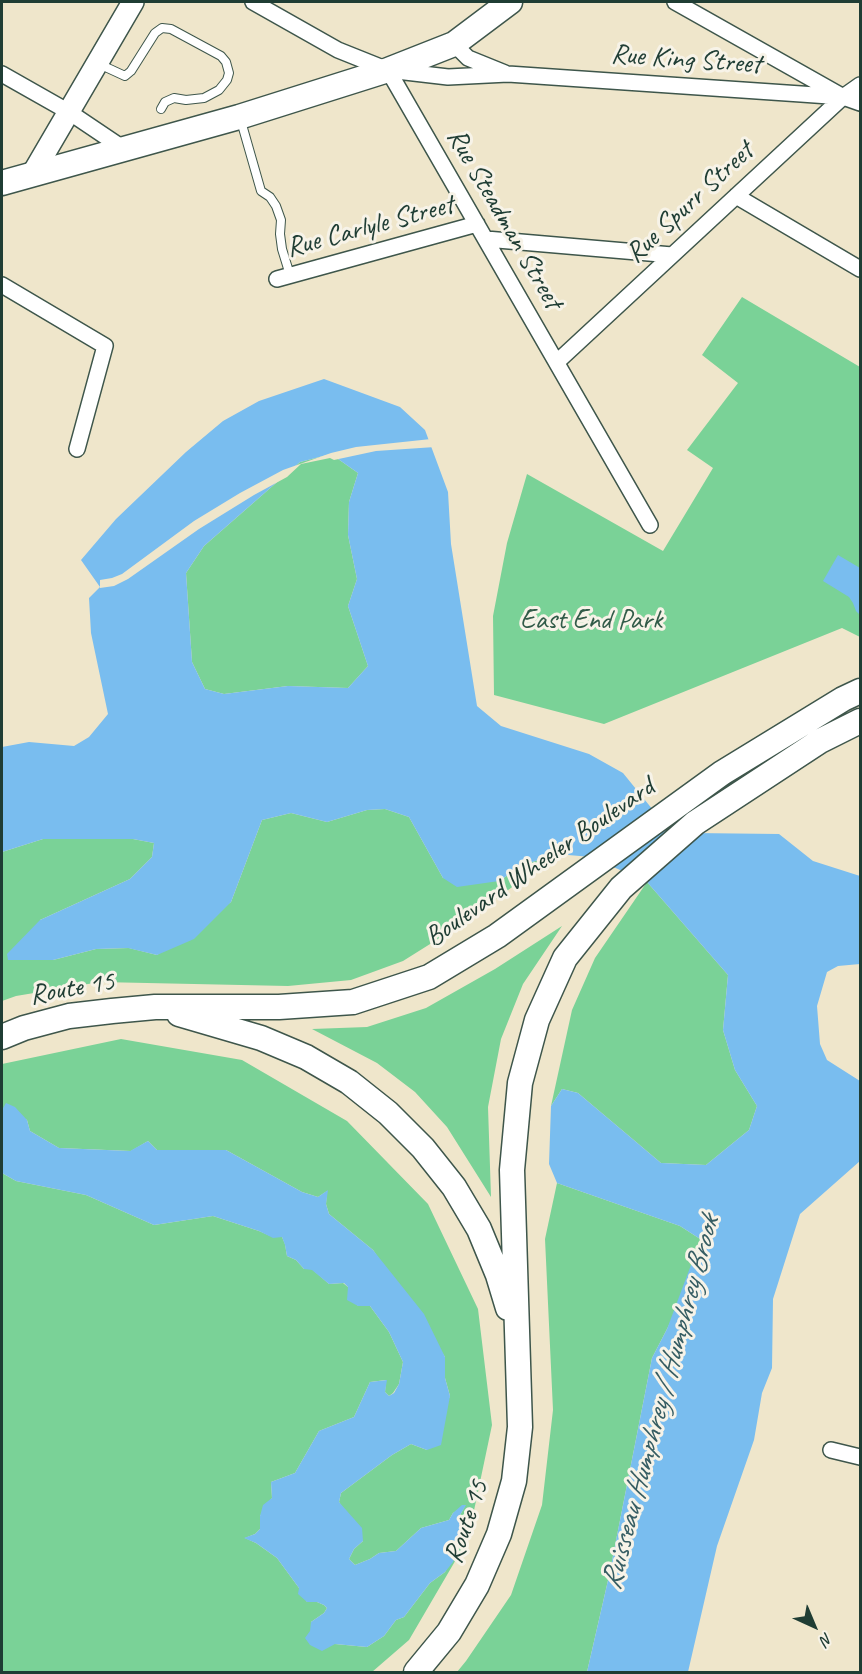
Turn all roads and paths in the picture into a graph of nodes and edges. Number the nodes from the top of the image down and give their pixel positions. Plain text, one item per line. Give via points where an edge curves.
1 (133, 2) edge
2 (253, 2) edge
3 (510, 2) edge
4 (675, 2) edge
5 (454, 44) junction
6 (97, 63) junction
7 (388, 70) junction
8 (2, 74) edge
9 (508, 74) junction
10 (861, 85) edge
11 (843, 97) junction
12 (861, 103) edge
13 (161, 109) dead end
14 (69, 112) junction
15 (239, 117) junction
16 (124, 148) junction
17 (33, 173) junction
18 (2, 183) edge
19 (736, 196) junction
20 (477, 224) junction
21 (486, 239) junction
22 (672, 255) junction
23 (861, 269) edge
24 (284, 277) joint
25 (3, 290) edge
26 (557, 362) junction
27 (77, 449) dead end
28 (650, 525) dead end
29 (861, 691) edge
30 (861, 721) edge
31 (155, 1007) junction
32 (2, 1037) edge
33 (520, 1372) junction
34 (831, 1450) dead end
35 (861, 1457) edge
36 (416, 1672) edge

1 - 6 main road
2 - 7 street via 338,50
3 - 5 main road
4 - 11 street
5 - 7 main road
5 - 9 street, Rue King Street via 468,58
6 - 13 lane via 125,76 162,28 171,29 226,62 229,74 219,90 204,98 174,98
6 - 14 main road
7 - 9 street, Rue King Street via 448,77
7 - 15 main road
7 - 20 street, Rue Steadman Street
8 - 14 street
9 - 11 street, Rue King Street
10 - 11 street, Rue Spurr Street
11 - 12 street, Rue King Street
11 - 19 street, Rue Spurr Street
14 - 16 street
14 - 17 main road
15 - 16 main road
15 - 24 lane via 261,191 270,197 281,220
16 - 17 main road
17 - 18 main road
19 - 22 street, Rue Spurr Street
19 - 23 street
20 - 21 street, Rue Steadman Street
20 - 24 street, Rue Carlyle Street
21 - 22 street, Rue Carlyle Street
21 - 26 street, Rue Steadman Street
22 - 26 street, Rue Spurr Street
25 - 27 street via 105,346
26 - 28 street, Rue Steadman Street
29 - 31 main road, Boulevard Wheeler Boulevard via 722,773 497,936 429,977 354,1002 279,1007
30 - 33 main road, Boulevard Wheeler Boulevard via 820,741 695,823 621,888 565,958 537,1020 520,1083 512,1170
31 - 32 main road, Route 15 via 69,1016
31 - 33 main road via 261,1038 306,1057 349,1082 423,1148 448,1179 479,1230 504,1294
33 - 36 main road, Route 15 via 520,1427 514,1481 499,1534 477,1585 449,1632
34 - 35 street

